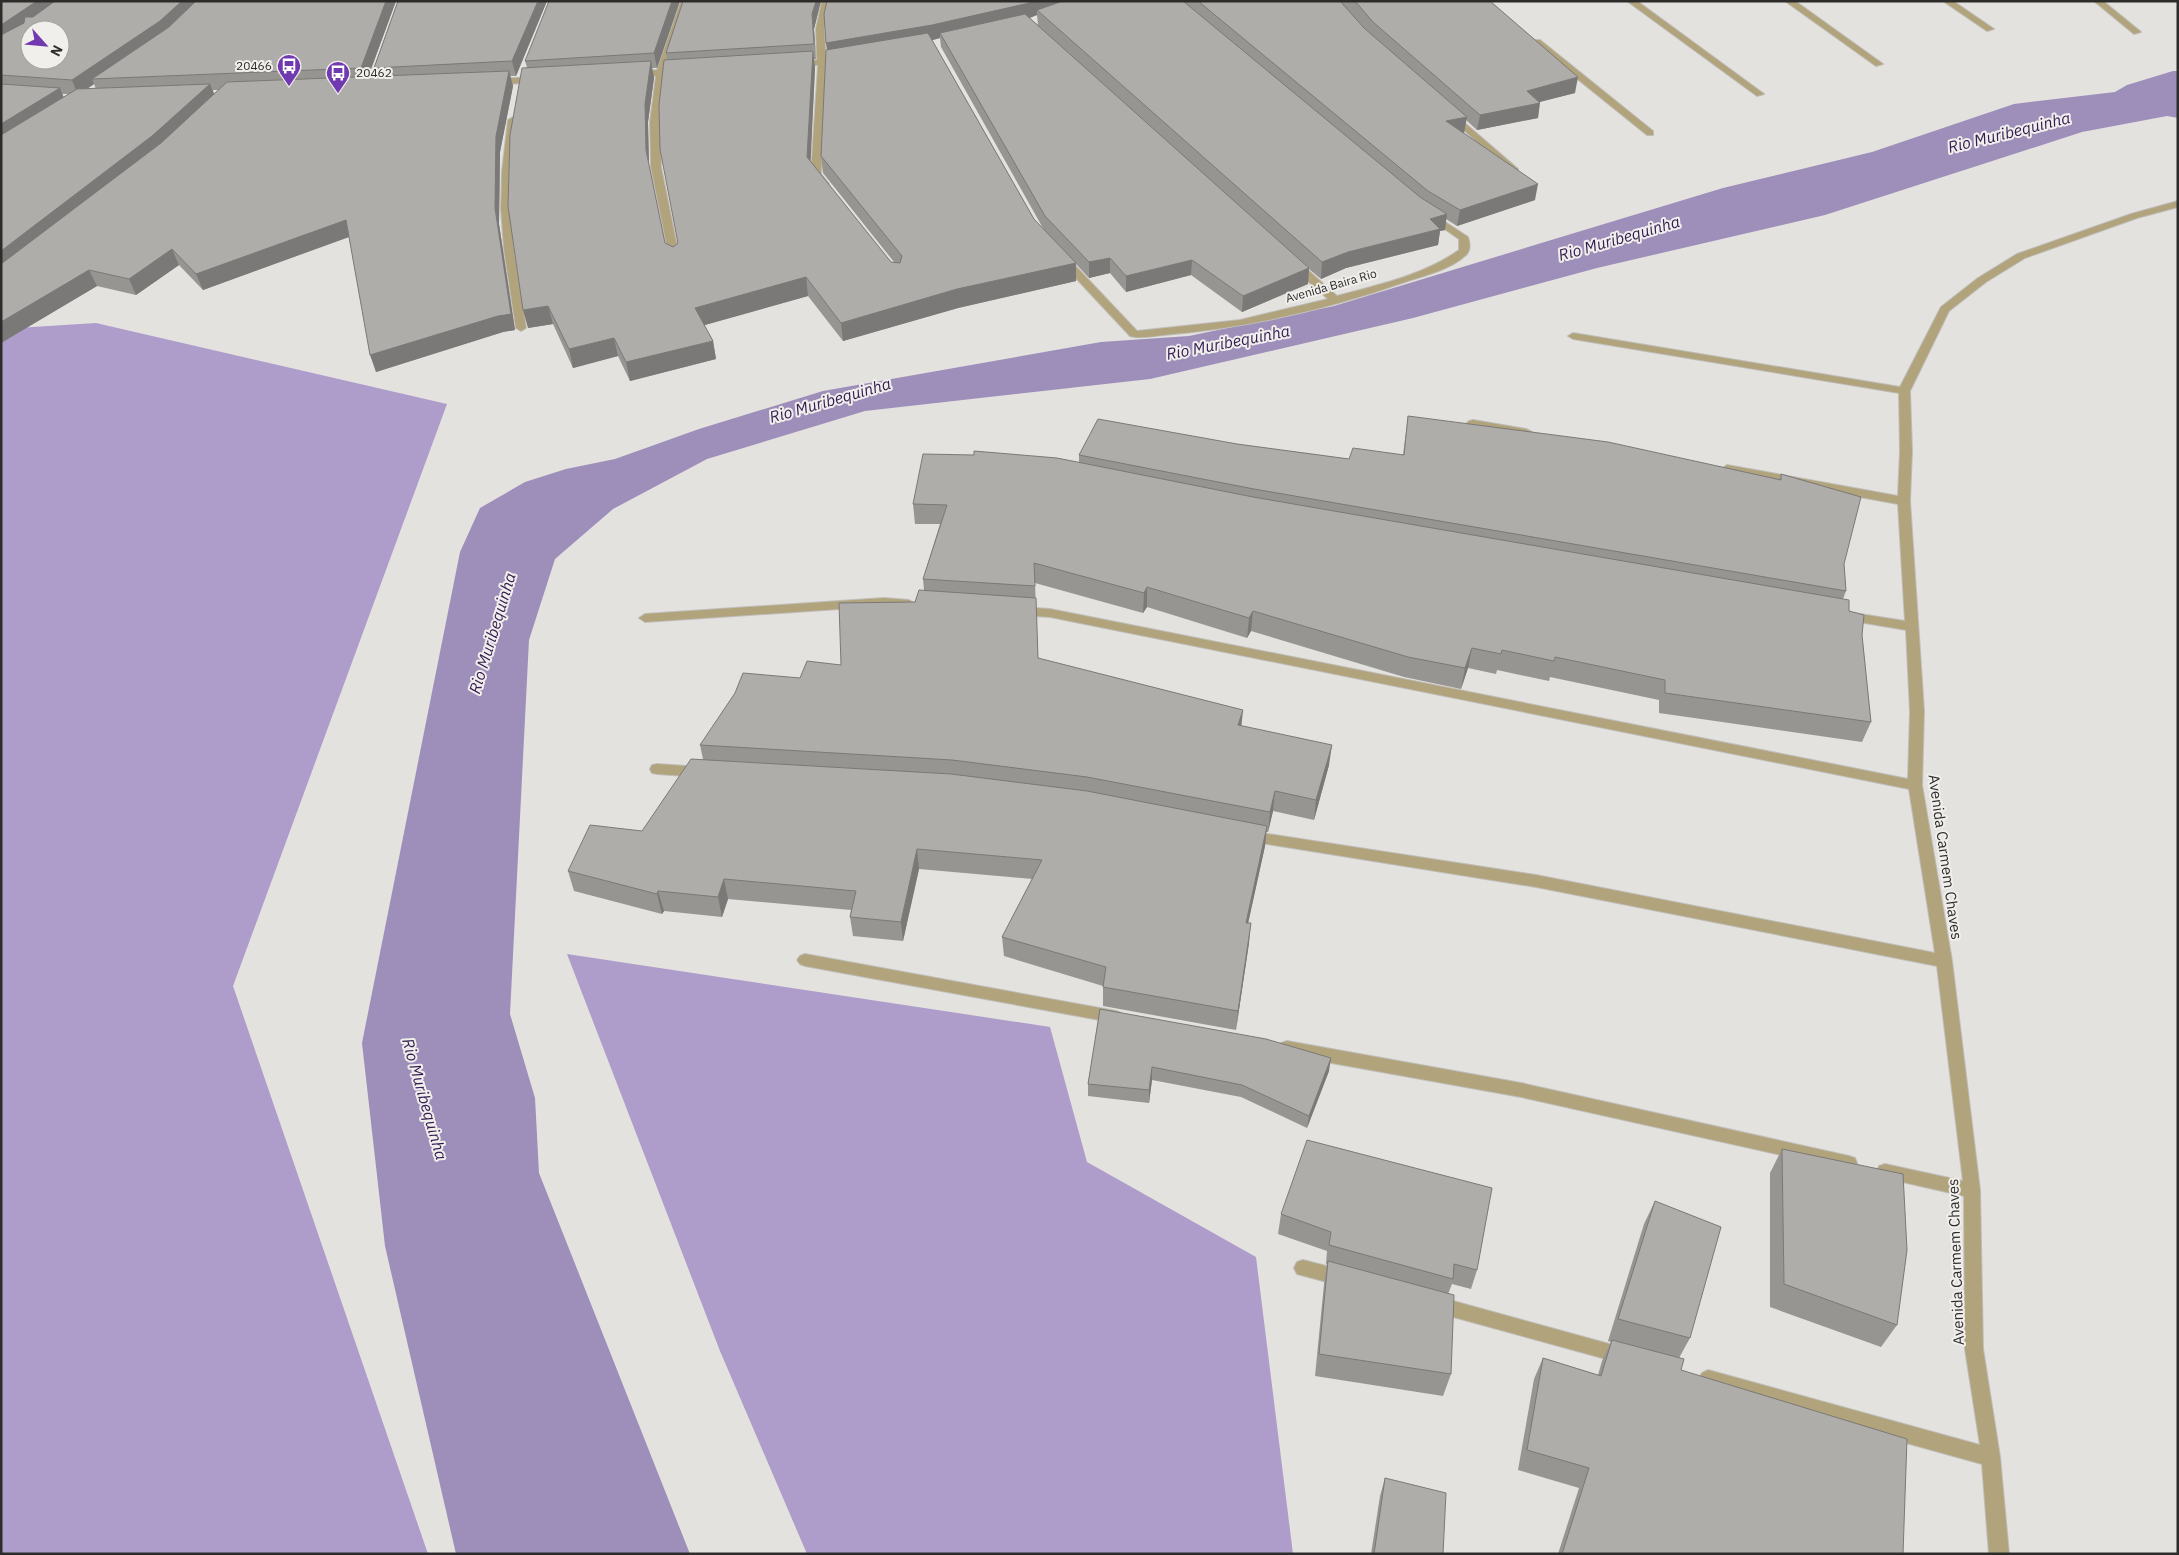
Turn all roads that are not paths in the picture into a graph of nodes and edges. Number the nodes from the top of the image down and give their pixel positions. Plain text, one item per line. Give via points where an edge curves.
1 (685, 1) edge
2 (826, 1) edge
3 (1631, 1) edge
4 (1789, 1) edge
5 (1947, 1) edge
6 (2098, 1) edge
7 (1990, 29) dead end
8 (2138, 32) dead end
9 (1530, 37) edge
10 (850, 59) edge
11 (822, 63) junction
12 (1879, 64) dead end
13 (784, 65) edge
14 (689, 71) edge
15 (661, 73) junction
16 (623, 75) edge
17 (548, 79) edge
18 (480, 82) edge
19 (1760, 94) dead end
20 (515, 107) edge
21 (1444, 108) edge
22 (1650, 133) dead end
23 (1518, 173) edge
24 (833, 196) edge
25 (2178, 204) edge
26 (1422, 210) edge
27 (1053, 249) edge
28 (1291, 260) edge
29 (675, 261) edge
30 (1335, 300) junction
31 (521, 328) edge
32 (1573, 336) dead end
33 (1904, 391) junction
34 (1473, 423) edge
35 (1541, 435) edge
36 (1718, 467) edge
37 (1904, 501) junction
38 (923, 604) edge
39 (1001, 610) edge
40 (1835, 614) edge
41 (645, 618) dead end
42 (1913, 627) junction
43 (657, 769) dead end
44 (716, 772) edge
45 (1915, 784) junction
46 (1235, 834) edge
47 (805, 960) dead end
48 (1944, 961) junction
49 (1129, 1019) edge
50 (1276, 1046) edge
51 (1972, 1190) junction
52 (1303, 1268) dead end
53 (1361, 1283) edge
54 (1418, 1299) edge
55 (1638, 1360) edge
56 (1695, 1375) edge
57 (1992, 1457) junction
58 (1999, 1554) edge

1 - 15 street
2 - 11 street via 820,29
3 - 19 street
4 - 12 street
5 - 7 street
6 - 8 street
9 - 22 street
10 - 11 street
11 - 13 street
11 - 24 street via 816,174
14 - 15 street
15 - 16 street
15 - 29 street via 656,167
17 - 18 street
20 - 31 street via 507,152 505,201
21 - 23 street
25 - 33 street, Avenida Carmem Chaves via 2021,256 1982,280 1945,309
26 - 30 street, Avenida Baira Rio via 1463,237 1463,251 1432,270
27 - 30 street, Avenida Baira Rio via 1134,334 1241,323
28 - 30 street
32 - 33 street
33 - 37 street, Avenida Carmem Chaves
34 - 35 street
36 - 37 street
37 - 42 street, Avenida Carmem Chaves
38 - 41 street via 884,602
39 - 45 street via 1050,613
40 - 42 street
42 - 45 street, Avenida Carmem Chaves via 1917,711
43 - 44 street
45 - 48 street, Avenida Carmem Chaves
46 - 48 street via 1536,881
47 - 49 street
48 - 51 street, Avenida Carmem Chaves
50 - 51 street via 1521,1090
51 - 57 street, Avenida Carmem Chaves via 1974,1349
52 - 53 street
54 - 55 street
56 - 57 street
57 - 58 street, Avenida Carmem Chaves

